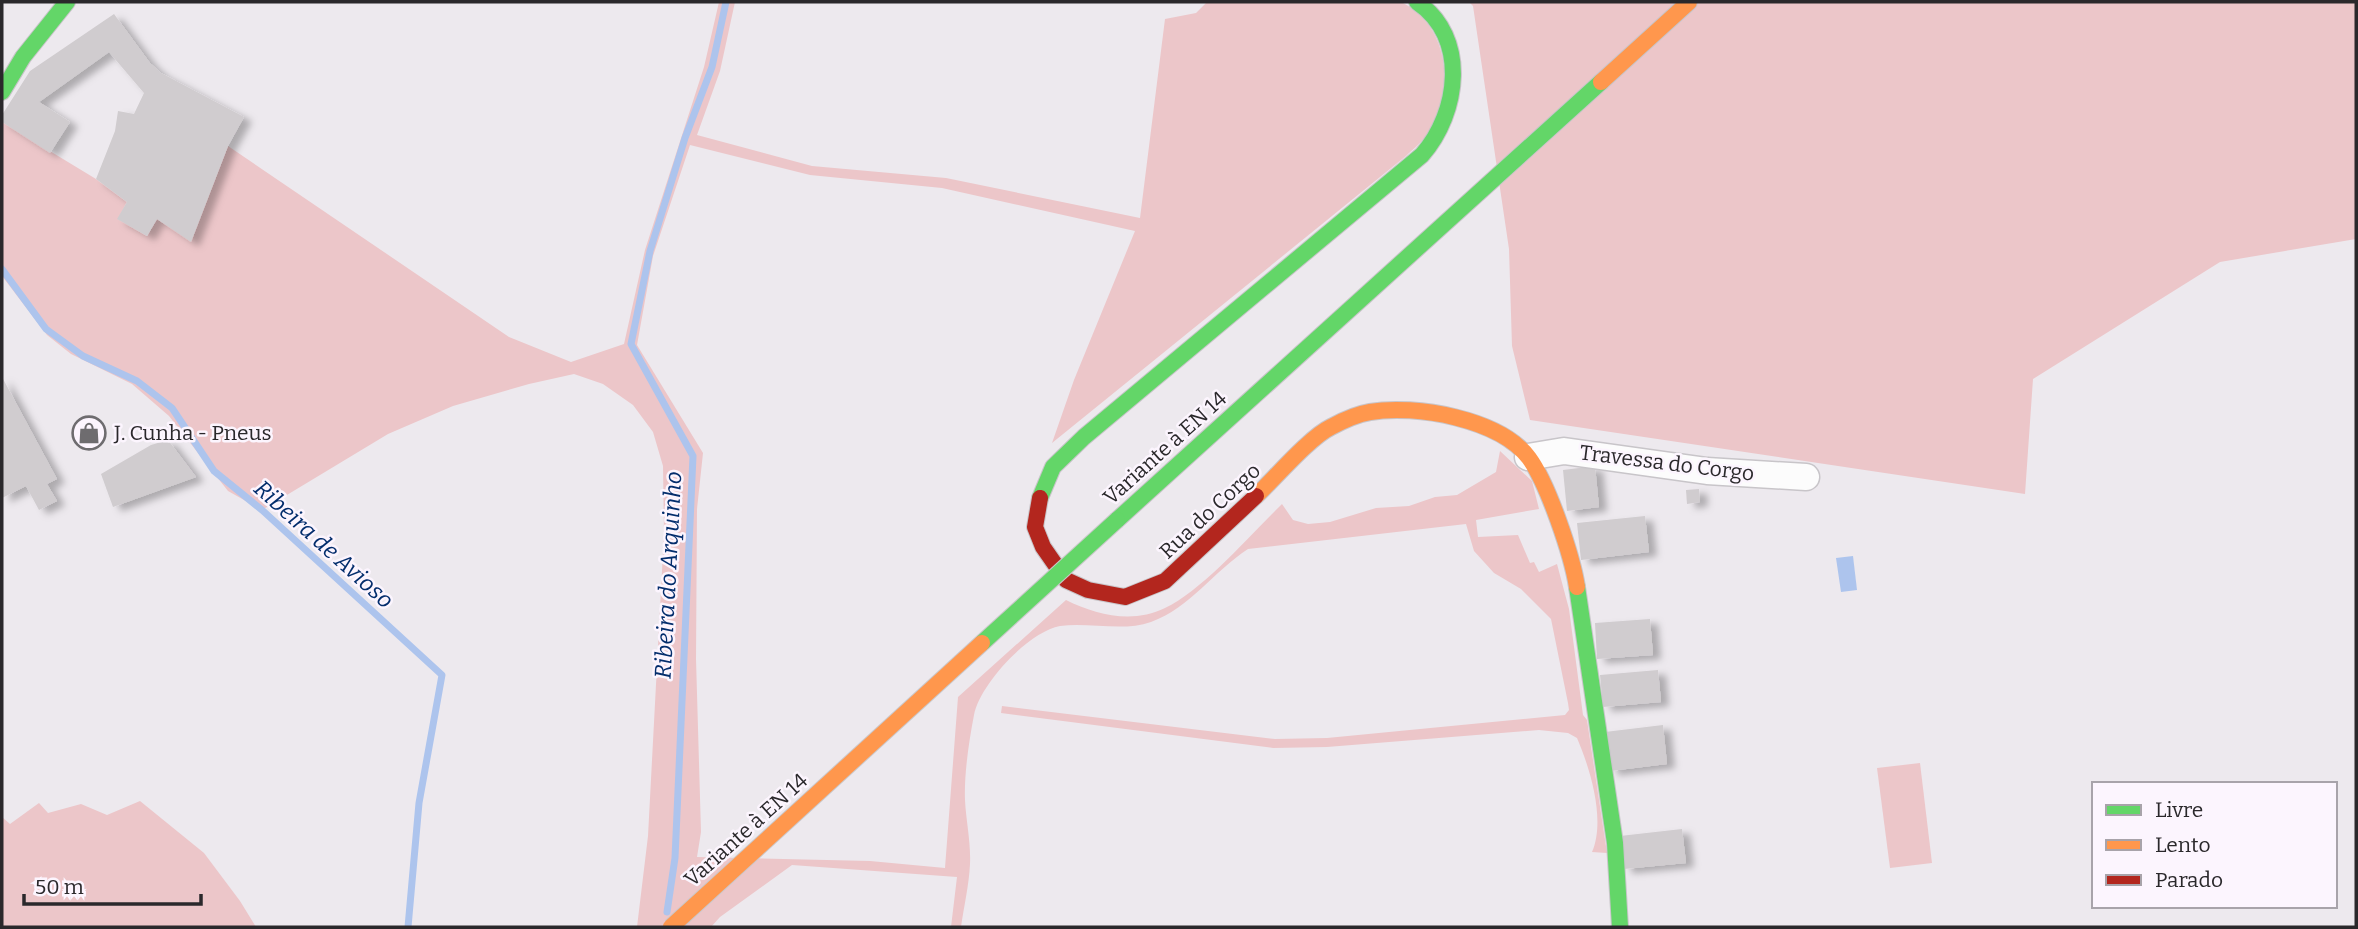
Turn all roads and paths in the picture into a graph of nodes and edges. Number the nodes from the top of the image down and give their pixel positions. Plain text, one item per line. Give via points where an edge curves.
1 (67, 2) edge
2 (1417, 2) edge
3 (1689, 2) edge
4 (2, 92) edge
5 (1528, 457) junction
6 (1806, 477) dead end
7 (671, 927) edge
8 (1620, 927) edge

1 - 4 street
2 - 5 street, Rua do Corgo via 1441,25 1448,50 1450,103 1443,128 1422,155 1053,467 1035,508 1035,527 1066,580 1088,590 1125,597 1165,581 1328,428 1369,412 1412,409 1465,420 1508,439
3 - 7 street, Variante à EN 14, bridge
5 - 6 street, Travessa do Corgo via 1564,451 1707,471
5 - 8 street, Rua do Corgo via 1575,572 1615,842

